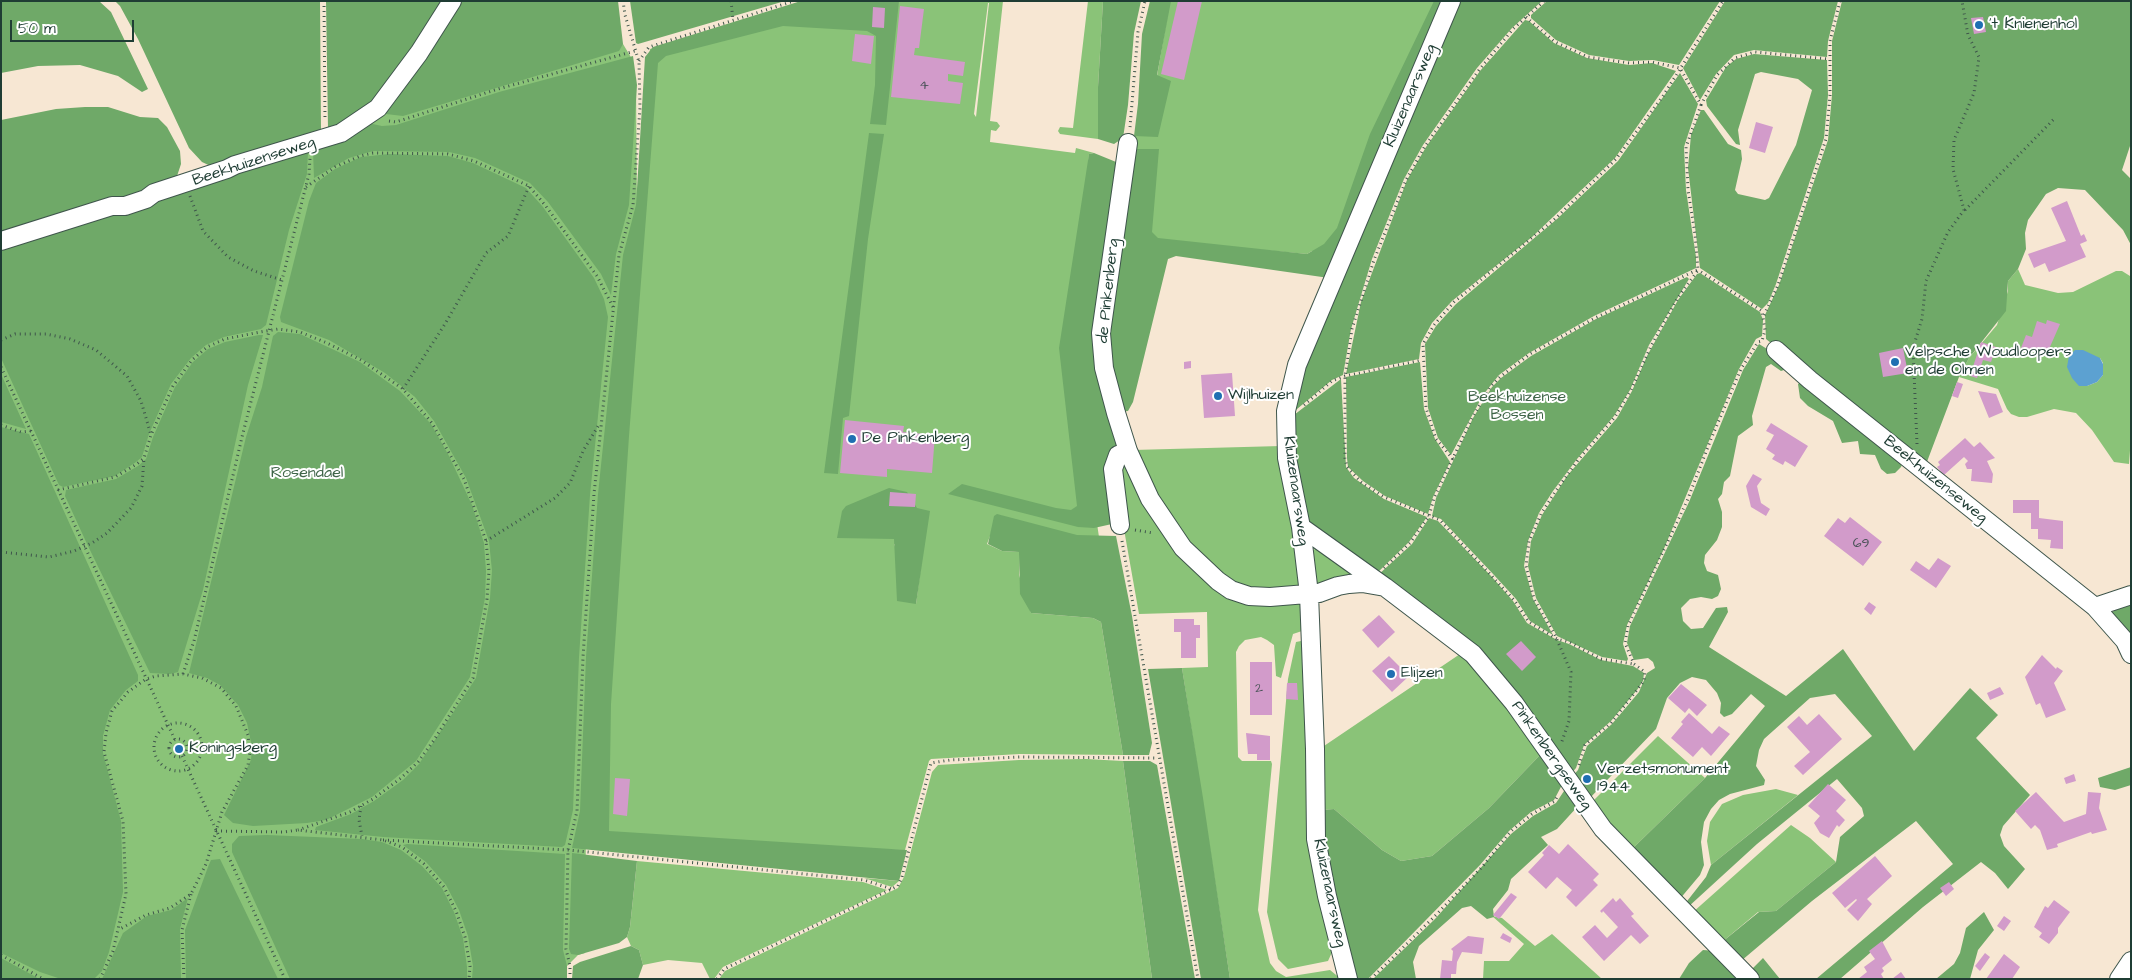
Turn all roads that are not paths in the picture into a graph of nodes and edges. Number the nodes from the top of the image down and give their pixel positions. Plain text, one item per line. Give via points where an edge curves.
1 (452, 1) edge
2 (1451, 1) edge
3 (1128, 143) road end
4 (1, 241) edge
5 (1776, 350) dead end
6 (1128, 451) junction
7 (1120, 526) road end
8 (1301, 527) junction
9 (1379, 583) junction
10 (1309, 594) junction
11 (2131, 595) edge
12 (2095, 607) junction
13 (2131, 654) edge
14 (2131, 961) edge
15 (1348, 979) edge
16 (1750, 979) edge
17 (2119, 979) edge

1 - 4 street, Beekhuizenseweg via 419,53 372,113 341,133 242,162 125,206 112,206
2 - 8 street, Kluizenaarsweg via 1297,365 1286,419 1287,458
3 - 6 street, de Pinkenberg via 1101,333 1104,368
5 - 12 street, Beekhuizenseweg
6 - 7 street via 1118,455 1113,469
6 - 10 street, de Pinkenberg via 1150,498 1174,535 1218,581 1249,596 1270,598
8 - 9 street, Pinkenbergseweg
8 - 10 street, Kluizenaarsweg
9 - 10 street via 1349,584
9 - 16 street, Pinkenbergseweg via 1473,654 1514,703 1603,829
10 - 15 street, Kluizenaarsweg via 1316,749 1316,839
11 - 12 street
12 - 13 street, Beekhuizenseweg via 2120,635
14 - 17 street

